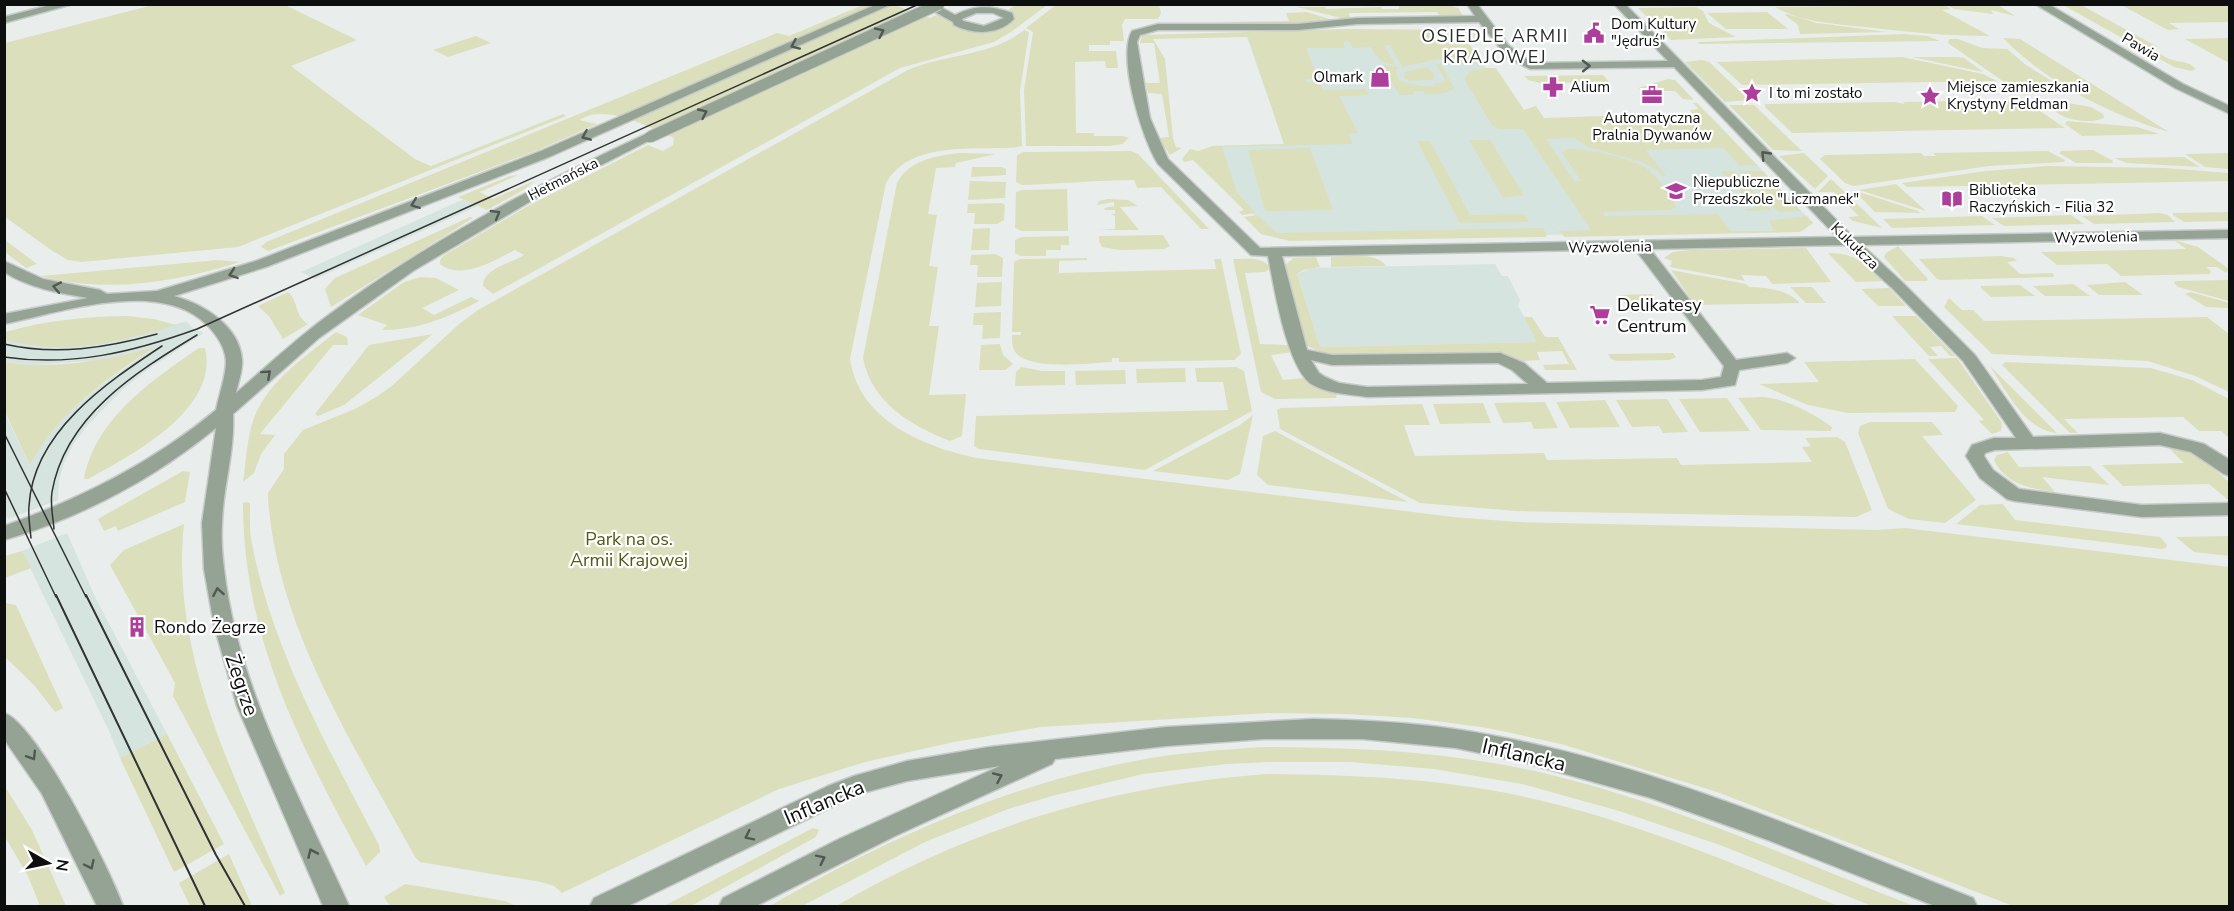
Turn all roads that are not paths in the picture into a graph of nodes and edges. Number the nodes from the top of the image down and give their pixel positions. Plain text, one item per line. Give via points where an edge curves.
1 (68, 4) edge
2 (887, 4) edge
3 (927, 4) edge
4 (939, 4) edge
5 (1472, 4) edge
6 (1619, 4) edge
7 (2040, 4) edge
8 (2054, 4) edge
9 (1007, 8) edge
10 (974, 10) junction
11 (1483, 19) junction
12 (4, 20) edge
13 (957, 20) junction
14 (1678, 64) junction
15 (2229, 110) edge
16 (2229, 234) edge
17 (1850, 242) junction
18 (1641, 247) junction
19 (1274, 252) junction
20 (4, 265) edge
21 (157, 296) junction
22 (114, 297) junction
23 (4, 319) edge
24 (1300, 353) junction
25 (1787, 358) dead end
26 (1732, 366) junction
27 (1542, 388) junction
28 (224, 413) junction
29 (2029, 444) junction
30 (2229, 470) edge
31 (2229, 508) edge
32 (4, 533) edge
33 (4, 722) edge
34 (1062, 749) junction
35 (110, 906) edge
36 (336, 906) edge
37 (603, 906) edge
38 (732, 906) edge
39 (1964, 906) edge

1 - 12 street
2 -> 21 street, Hetmańska via 545,154 261,264
3 - 10 street
3 - 13 street
28 -> 4 street, Hetmańska, bridge via 282,360 408,267 544,188
5 - 11 street
6 - 14 street, Kukułcza
7 - 15 street, Pawia via 2179,86
8 - 15 street, Pawia
9 - 10 street
9 - 13 street via 1010,20 992,28 966,27
10 - 13 street
11 -> 14 street via 1509,55 1530,66
11 - 19 street, Wyzwolenia via 1357,21 1298,27 1158,27 1136,33 1132,42 1143,117 1154,147 1163,161 1256,252
17 -> 14 street, Kukułcza
16 - 17 street, Wyzwolenia
17 - 18 street, Wyzwolenia
17 - 29 street, Kukułcza via 1969,358
18 - 19 street, Wyzwolenia
18 - 26 street
19 - 24 street
22 -> 20 street via 36,283
21 - 22 street
21 - 28 street via 187,304 225,334 234,360
22 - 23 street
24 - 27 street via 1332,360 1500,358 1514,362
24 - 27 street via 1312,376 1331,386 1367,392
25 - 26 street
26 - 27 street via 1729,381 1702,385
28 - 32 street via 126,481 80,504
36 -> 28 street, Żegrze via 248,706 224,625 214,569 212,523 225,433
29 - 30 street via 2160,439 2186,442 2212,454
29 - 31 street via 1994,444 1978,449 1975,456 1986,474 2014,495 2142,511
33 -> 35 street via 28,748 56,793
34 -> 37 street, Inflancka via 940,763 854,786
38 -> 34 street, Inflancka via 898,821
34 - 39 street, Inflancka via 1247,730 1320,729 1454,739 1606,774 1683,799

